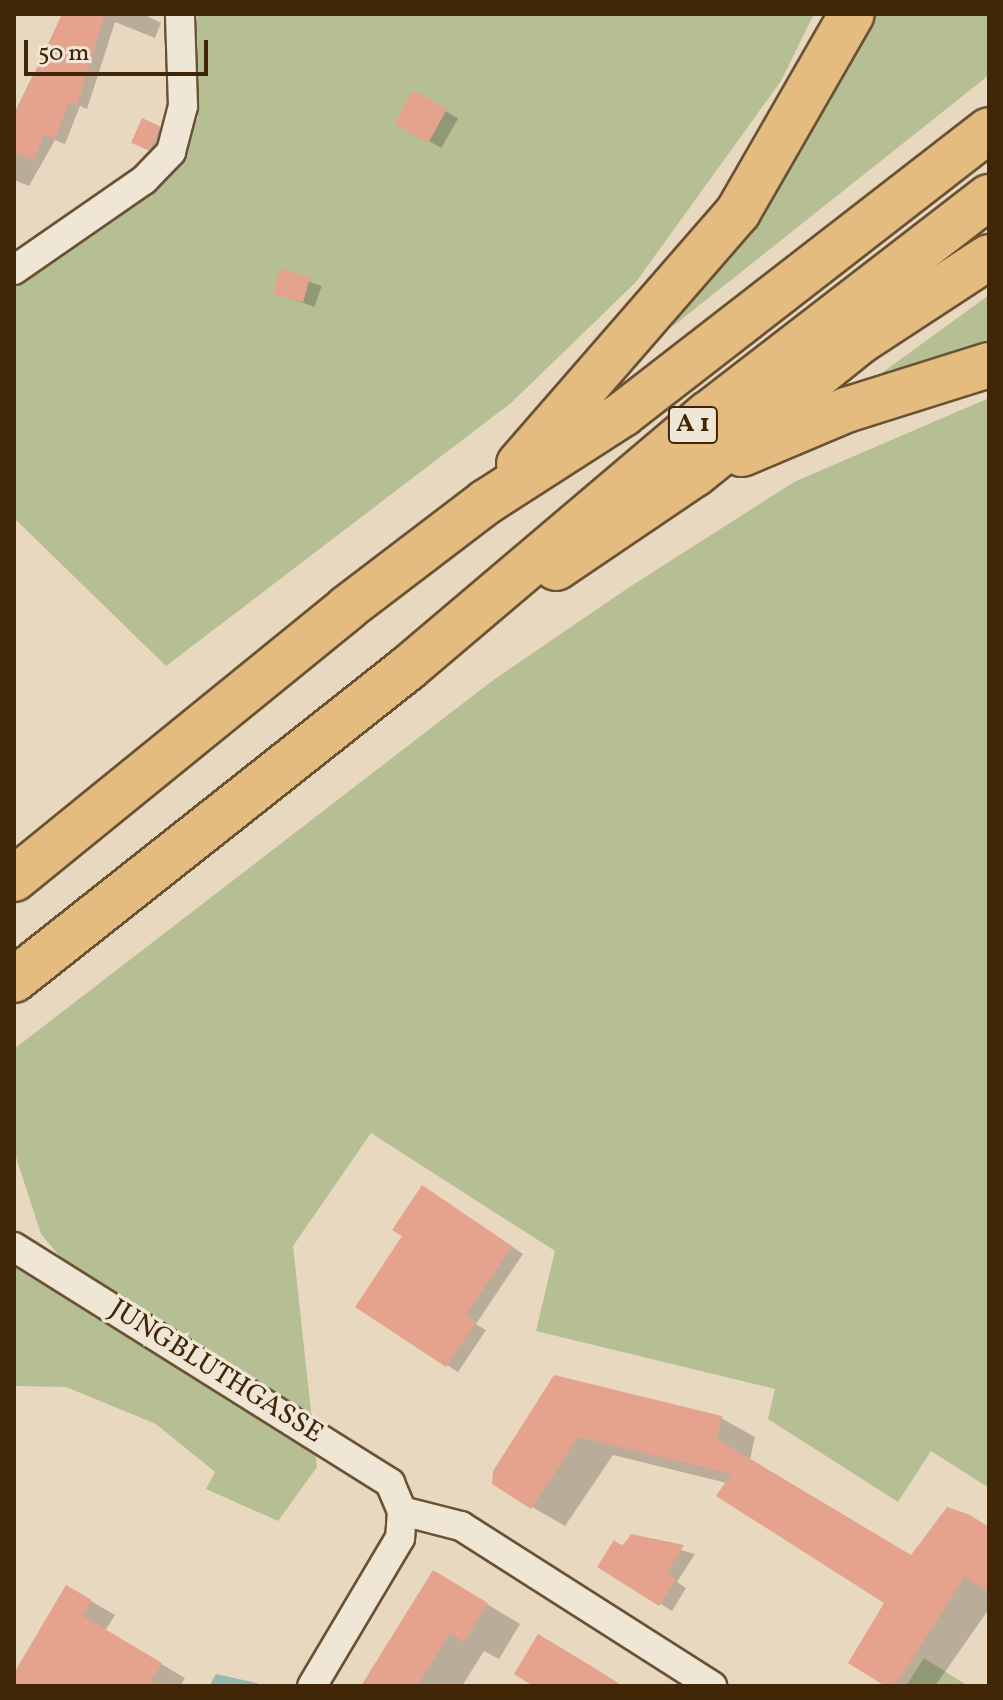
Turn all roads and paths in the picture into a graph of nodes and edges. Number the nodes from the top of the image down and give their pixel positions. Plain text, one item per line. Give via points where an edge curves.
1 (180, 14) edge
2 (852, 14) edge
3 (989, 130) edge
4 (989, 197) edge
5 (989, 257) edge
6 (14, 270) edge
7 (989, 365) edge
8 (695, 474) junction
9 (486, 502) junction
10 (408, 668) junction
11 (14, 879) edge
12 (14, 980) edge
13 (14, 1247) edge
14 (402, 1511) junction
15 (312, 1686) edge
16 (712, 1686) edge

1 - 6 street via 183,106 171,152 144,180
2 - 9 highway via 738,212
3 - 9 highway, A 1 via 623,414
4 - 10 highway, A 1 via 587,511
5 - 8 highway via 859,342
7 - 8 highway via 846,410
8 - 10 highway
9 - 11 highway, A 1
10 - 12 highway, A 1
13 - 14 street, JUNGBLUTHGASSE via 366,1464 390,1483
14 - 15 street via 390,1559
14 - 16 street via 461,1526

